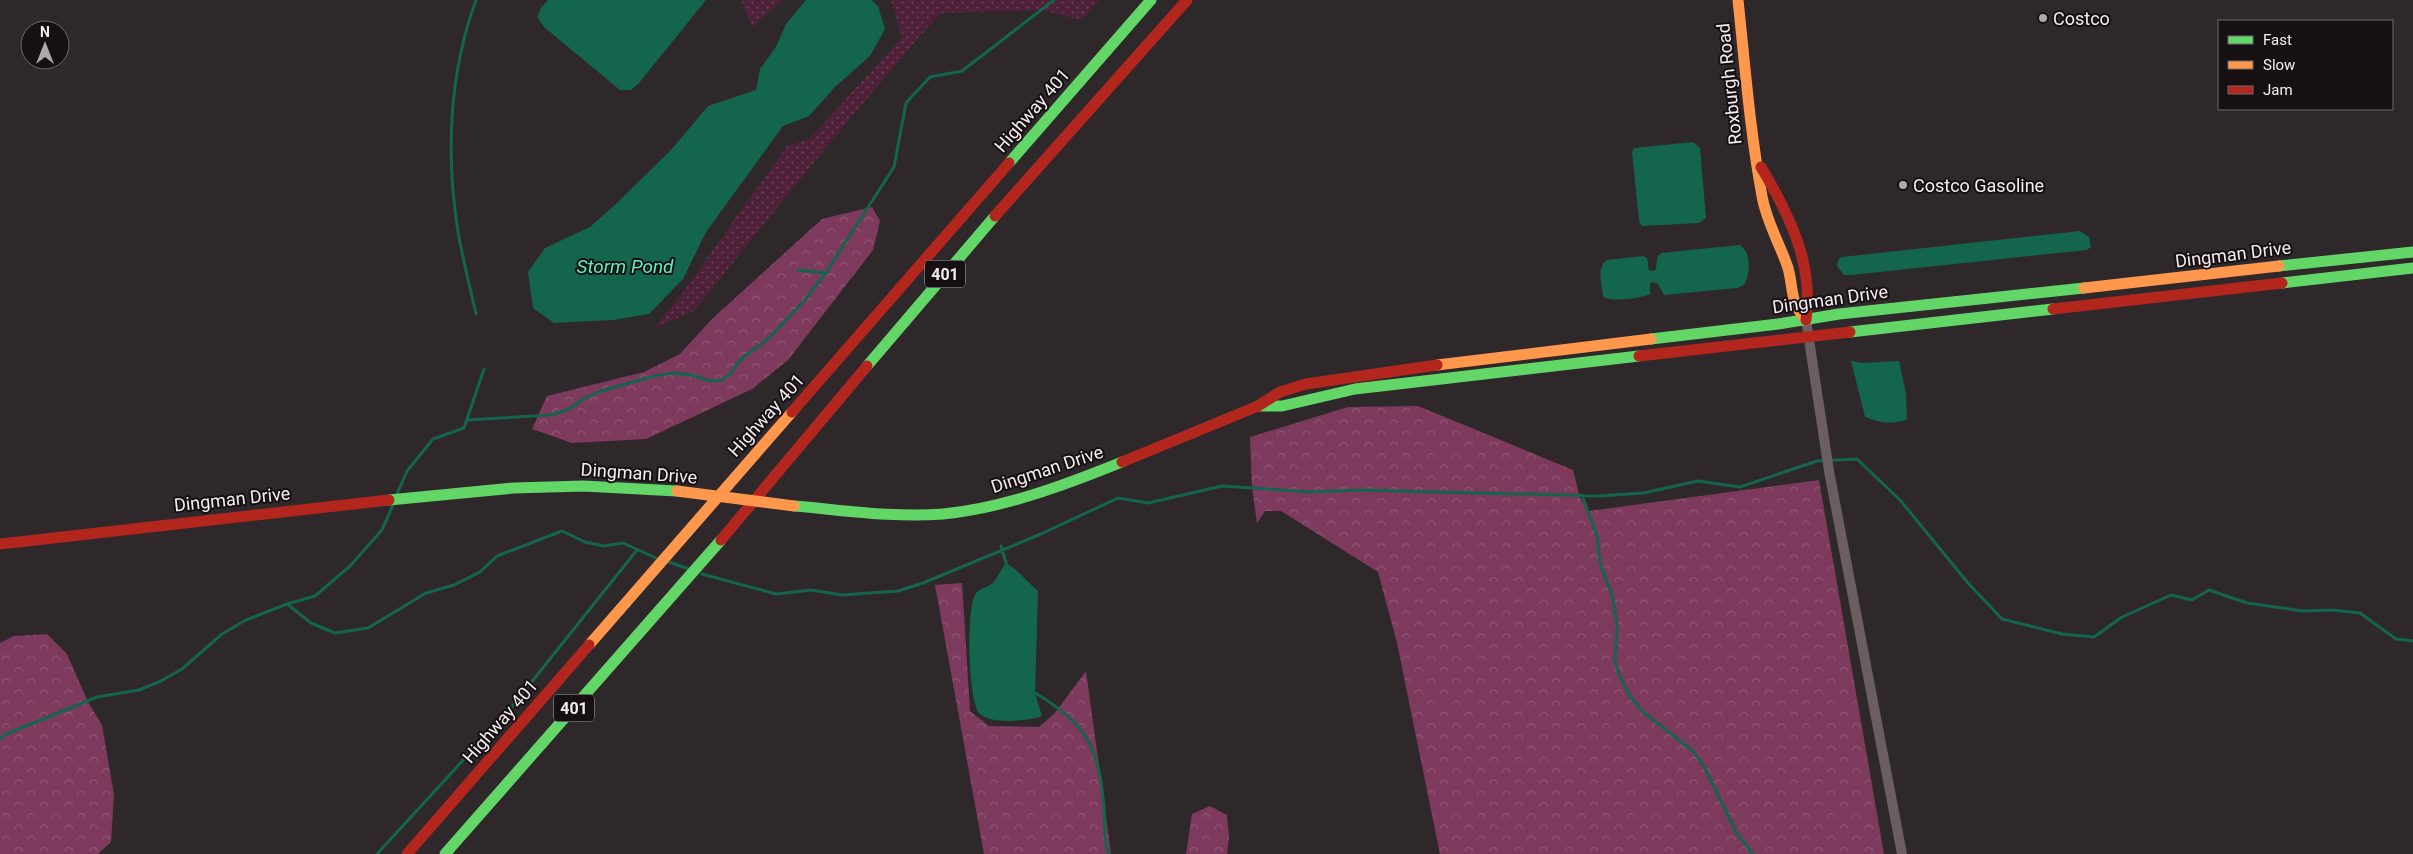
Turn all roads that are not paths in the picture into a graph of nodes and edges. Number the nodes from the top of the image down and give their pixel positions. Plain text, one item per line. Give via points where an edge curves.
1 (1151, 0) edge
2 (1187, 0) edge
3 (1738, 0) edge
4 (1758, 164) junction
5 (2413, 252) edge
6 (2413, 268) edge
7 (1806, 320) junction
8 (1808, 336) junction
9 (1258, 406) junction
10 (0, 544) edge
11 (457, 841) junction
12 (407, 854) edge
13 (445, 854) edge
14 (450, 854) edge
15 (1902, 854) edge

1 - 12 main road, Highway 401 / 401
2 - 11 main road, 401 via 946,272 710,553
3 - 4 main road, Roxburgh Road via 1752,140
4 - 7 main road, Roxburgh Road via 1762,198 1788,269 1795,307
4 - 7 main road, Roxburgh Road via 1777,193 1799,245 1810,305
5 - 7 main road, Dingman Drive
6 - 8 main road, Dingman Drive
7 - 8 street
7 - 9 main road, Dingman Drive via 1366,374 1306,384 1280,392
8 - 9 main road, Dingman Drive via 1354,389 1282,406
8 - 15 street via 1825,450
9 - 10 main road, Dingman Drive, bridge via 1109,467 1003,504 942,514 794,506 677,491 584,486 514,488 270,512
11 - 13 main road, 401
11 - 14 main road

